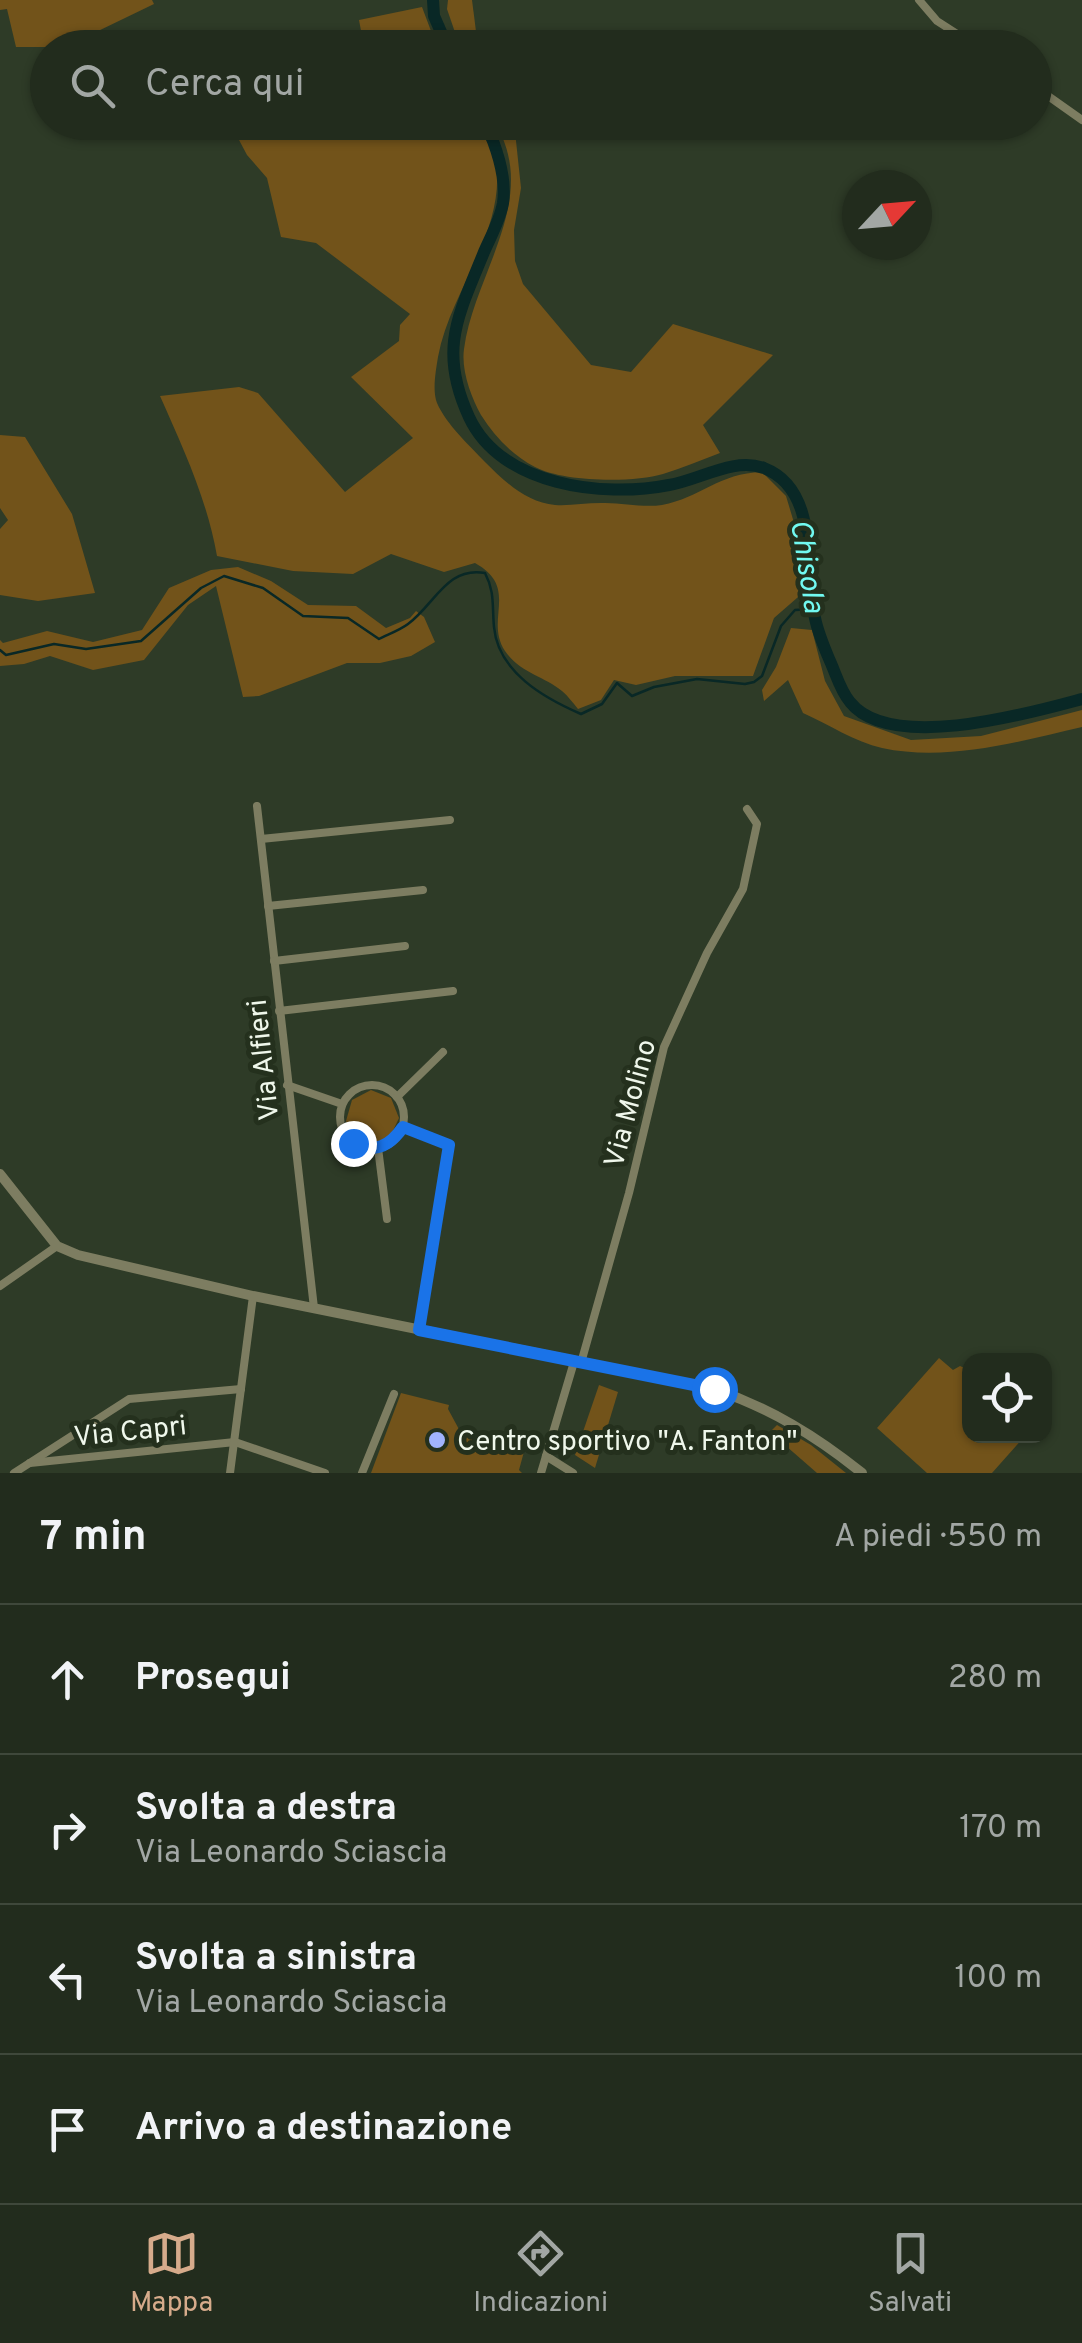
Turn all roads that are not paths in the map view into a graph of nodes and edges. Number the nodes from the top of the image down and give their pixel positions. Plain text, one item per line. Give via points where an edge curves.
1 (919, 0) edge
2 (951, 30) edge
3 (1052, 99) edge
4 (1082, 120) edge
5 (257, 806) dead end
6 (747, 810) dead end
7 (450, 820) dead end
8 (261, 839) junction
9 (423, 890) dead end
10 (268, 906) junction
11 (406, 946) dead end
12 (274, 961) junction
13 (453, 991) dead end
14 (279, 1010) junction
15 (443, 1052) dead end
16 (287, 1085) junction
17 (398, 1097) junction
18 (342, 1104) junction
19 (403, 1127) junction
20 (378, 1148) junction
21 (0, 1174) edge
22 (387, 1219) dead end
23 (57, 1246) junction
24 (0, 1286) edge
25 (253, 1296) junction
26 (314, 1308) junction
27 (419, 1330) junction
28 (577, 1363) junction
29 (241, 1389) junction
30 (394, 1394) dead end
31 (234, 1442) junction
32 (546, 1456) junction
33 (30, 1463) junction
34 (14, 1473) edge
35 (230, 1473) edge
36 (325, 1473) edge
37 (362, 1473) edge
38 (542, 1473) edge
39 (574, 1473) edge
40 (862, 1473) edge

1 - 2 street
3 - 4 street
5 - 8 street, Via Alfieri
6 - 28 street, Via Molino via 757,824 748,873 664,1046 629,1194
7 - 8 street
8 - 10 street, Via Alfieri
9 - 10 street
10 - 12 street, Via Alfieri
11 - 12 street
12 - 14 street, Via Alfieri
13 - 14 street
14 - 16 street, Via Alfieri
15 - 17 street
16 - 18 street
16 - 26 street, Via Alfieri
17 - 18 street via 382,1086 363,1085
17 - 19 street
18 - 20 street via 345,1135 362,1148
19 - 20 street
19 - 27 street via 449,1145
20 - 22 street
21 - 23 street
23 - 24 street
23 - 25 street
25 - 26 street
25 - 29 street
26 - 27 street
27 - 28 street
28 - 32 street, Via Molino
28 - 40 street via 753,1402 790,1420
29 - 31 street
29 - 33 street via 129,1400
30 - 37 street
31 - 33 street, Via Capri
31 - 35 street
31 - 36 street
32 - 38 street, Via Molino
32 - 39 street
33 - 34 street

